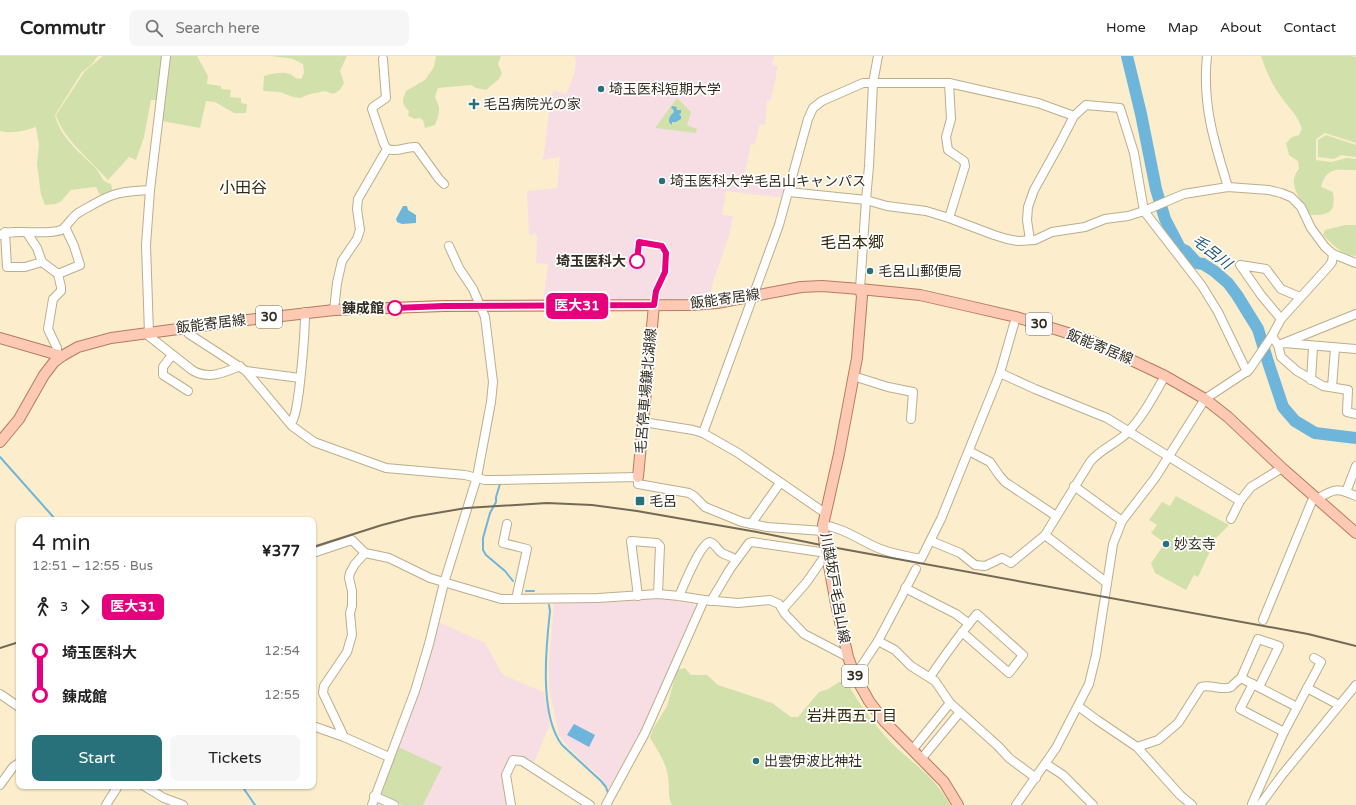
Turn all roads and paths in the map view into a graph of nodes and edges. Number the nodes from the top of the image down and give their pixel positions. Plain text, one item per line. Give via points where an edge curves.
1 (166, 56) edge
2 (878, 56) edge
3 (1207, 56) edge
4 (383, 59) dead end
5 (873, 83) junction
6 (949, 83) junction
7 (1074, 116) junction
8 (387, 149) junction
9 (444, 184) dead end
10 (1228, 187) junction
11 (150, 190) junction
12 (789, 192) junction
13 (866, 200) junction
14 (1146, 210) junction
15 (950, 218) junction
16 (65, 227) junction
17 (2, 233) edge
18 (27, 233) junction
19 (1030, 240) junction
20 (449, 246) dead end
21 (1335, 254) junction
22 (42, 262) junction
23 (1356, 263) edge
24 (58, 274) junction
25 (860, 289) junction
26 (753, 296) junction
27 (1300, 297) junction
28 (654, 305) junction
29 (481, 306) junction
30 (334, 310) junction
31 (305, 312) junction
32 (1356, 314) edge
33 (1016, 317) junction
34 (1281, 319) junction
35 (184, 328) junction
36 (147, 333) junction
37 (0, 338) edge
38 (1270, 338) junction
39 (1281, 344) junction
40 (1313, 347) junction
41 (1335, 348) junction
42 (1356, 349) edge
43 (59, 355) junction
44 (172, 355) junction
45 (243, 368) junction
46 (1249, 369) junction
47 (1000, 373) junction
48 (854, 376) junction
49 (1165, 376) junction
50 (300, 378) junction
51 (1311, 380) junction
52 (1332, 387) junction
53 (188, 391) dead end
54 (1205, 399) junction
55 (1356, 414) edge
56 (911, 418) dead end
57 (644, 422) junction
58 (291, 424) junction
59 (1129, 431) junction
60 (703, 433) junction
61 (0, 442) edge
62 (969, 451) junction
63 (1169, 456) junction
64 (1356, 466) edge
65 (1282, 468) junction
66 (477, 477) junction
67 (638, 477) junction
68 (780, 483) junction
69 (1074, 486) junction
70 (1346, 492) junction
71 (1356, 496) edge
72 (1316, 498) junction
73 (1240, 501) junction
74 (825, 513) junction
75 (1056, 516) junction
76 (1231, 519) dead end
77 (1122, 521) junction
78 (507, 524) dead end
79 (751, 524) junction
80 (823, 528) junction
81 (1356, 533) edge
82 (1045, 535) junction
83 (931, 541) junction
84 (316, 552) edge
85 (365, 553) junction
86 (827, 553) junction
87 (736, 560) junction
88 (916, 569) dead end
89 (444, 583) junction
90 (1107, 583) junction
91 (905, 588) junction
92 (658, 594) junction
93 (638, 596) junction
94 (680, 596) junction
95 (516, 599) junction
96 (708, 601) junction
97 (783, 609) junction
98 (1263, 620) dead end
99 (969, 624) junction
100 (962, 632) junction
101 (878, 641) junction
102 (848, 657) junction
103 (1314, 658) dead end
104 (855, 676) junction
105 (930, 677) junction
106 (1241, 678) junction
107 (1356, 685) edge
108 (1256, 686) junction
109 (1307, 688) junction
110 (0, 694) edge
111 (950, 703) junction
112 (16, 705) edge
113 (1339, 705) junction
114 (1078, 706) junction
115 (1297, 707) junction
116 (960, 712) junction
117 (316, 727) edge
118 (1284, 732) junction
119 (344, 737) junction
120 (1137, 747) junction
121 (913, 749) junction
122 (389, 757) junction
123 (922, 758) junction
124 (1046, 764) junction
125 (16, 766) edge
126 (1036, 778) junction
127 (0, 785) edge
128 (116, 789) edge
129 (149, 789) edge
130 (374, 796) junction
131 (106, 805) edge
132 (183, 805) edge
133 (372, 805) edge
134 (394, 805) edge
135 (511, 805) edge
136 (590, 805) edge
137 (606, 805) edge
138 (958, 805) edge
139 (1016, 805) edge
140 (1093, 805) edge
141 (1192, 805) edge
142 (1254, 805) edge
143 (1260, 805) edge

1 - 11 street
2 - 5 street
3 - 10 street via 1207,107
4 - 8 street via 386,98 372,109
5 - 6 street
5 - 12 street via 863,83 822,101 813,108
5 - 13 street
6 - 7 street via 1038,103
6 - 15 street via 951,119 946,137 948,150 964,161 966,166
7 - 14 street via 1086,105 1120,108 1134,153
7 - 19 street via 1034,190 1028,207
8 - 9 street via 399,151 416,147
8 - 30 street via 358,199 359,235 342,261 336,283
10 - 14 street via 1184,194
10 - 21 street via 1269,190 1291,198 1301,207 1311,228 1325,247
11 - 16 street via 114,194 71,218
11 - 36 street via 146,245
12 - 13 street
12 - 26 street
13 - 15 street
13 - 25 street
14 - 19 street via 1128,216 1105,219 1085,227 1052,232
14 - 46 street via 1202,286
15 - 19 street via 1007,239
16 - 18 street via 55,231
16 - 24 street via 80,265
17 - 18 street
17 - 22 street via 7,267 26,268
18 - 22 street
20 - 29 street
21 - 23 street
21 - 27 street via 1329,266
22 - 24 street
24 - 43 street via 61,291 53,299 48,328
25 - 26 main road, 飯能寄居線 / 30 via 805,287
25 - 33 main road, 飯能寄居線 / 30 via 920,296
25 - 48 main road, 川越坂戸毛呂山線 / 39 via 862,296 859,341
26 - 28 main road, 飯能寄居線 / 30 via 701,305
26 - 60 street
27 - 34 street
27 - 34 street via 1281,289 1266,269 1240,265
28 - 29 main road, 飯能寄居線 / 30
28 - 57 main road, 毛呂停車場鎌北湖線
29 - 30 main road, 飯能寄居線 / 30
29 - 66 street via 485,317 493,382
30 - 31 main road, 飯能寄居線 / 30
31 - 35 main road, 飯能寄居線 / 30
31 - 50 street
32 - 39 street
33 - 47 street
33 - 49 main road, 飯能寄居線 / 30 via 1087,339
34 - 38 street
35 - 36 main road, 飯能寄居線 / 30
35 - 45 street via 188,334
36 - 43 main road, 飯能寄居線 / 30 via 96,342
36 - 44 street
37 - 43 main road
38 - 39 street
38 - 46 street
39 - 40 street
39 - 51 street via 1281,357
40 - 41 street
40 - 51 street
41 - 42 street
41 - 52 street
43 - 61 main road, 飯能寄居線 / 30 via 44,375 19,419
44 - 45 street via 201,375 208,376
44 - 53 street via 163,367 163,375
45 - 50 street
45 - 58 street
46 - 54 street
47 - 59 street via 1107,418
47 - 62 street
48 - 56 street via 913,392
48 - 74 main road, 川越坂戸毛呂山線 / 39
49 - 54 main road, 飯能寄居線 / 30
49 - 59 street via 1140,418
50 - 58 street via 295,416
51 - 52 street
52 - 55 street via 1348,390 1347,412
54 - 63 street
54 - 65 main road, 飯能寄居線 / 30 via 1228,416
57 - 60 street
57 - 67 main road, 毛呂停車場鎌北湖線
58 - 66 street via 314,442 386,468
59 - 63 street
59 - 69 street via 1119,441 1095,456
60 - 68 street via 738,453
62 - 75 street via 990,462 1005,482
62 - 83 street
63 - 73 street
63 - 77 street
64 - 70 street
65 - 72 main road, 飯能寄居線 / 30
65 - 73 street via 1251,487
66 - 67 street via 493,480
66 - 89 street
67 - 79 street via 638,484 689,494 713,511
68 - 74 street
68 - 79 street
69 - 75 street
69 - 77 street
70 - 71 street
70 - 72 street via 1338,489
72 - 81 main road, 飯能寄居線 / 30
72 - 98 street
73 - 76 street
74 - 80 main road, 川越坂戸毛呂山線 / 39
75 - 82 street
77 - 90 street via 1113,544
78 - 95 street via 503,542 528,549
79 - 80 street
80 - 83 street via 836,527 890,553 921,558
80 - 86 main road, 川越坂戸毛呂山線 / 39
82 - 83 street via 1011,563 1002,558 985,566 975,565 960,554
82 - 90 street
84 - 85 street via 352,540
85 - 89 street via 389,558
85 - 119 street via 355,564 349,578 352,591 352,635 347,652 324,686 323,693
86 - 87 street via 752,542
86 - 97 street via 806,583
86 - 102 main road, 川越坂戸毛呂山線 / 39
87 - 94 street via 720,552 715,544 707,543 700,551
87 - 96 street
88 - 91 street
89 - 95 street via 501,599
89 - 122 street via 430,644
90 - 114 street via 1094,668
91 - 99 street via 956,614
91 - 101 street
92 - 93 street
92 - 93 street via 660,546 657,542 631,541
92 - 94 street
93 - 95 street
94 - 96 street
96 - 97 street via 738,603 770,600
96 - 137 street via 645,733
97 - 102 street via 804,634
99 - 100 street
99 - 100 street via 977,614 1023,654 1009,673
100 - 105 street
101 - 104 street
101 - 105 street
102 - 104 main road, 川越坂戸毛呂山線 / 39
103 - 109 street via 1321,662
104 - 121 main road, 川越坂戸毛呂山線 / 39 via 884,721
105 - 111 street
106 - 108 street
106 - 108 street via 1258,639 1279,646
106 - 120 street via 1226,688 1201,687 1178,723 1158,740
107 - 113 street
108 - 115 street
108 - 118 street via 1240,709
109 - 113 street
109 - 115 street
110 - 112 street
111 - 116 street
111 - 121 street
113 - 143 street
114 - 120 street
114 - 124 street
115 - 118 street
116 - 123 street
116 - 126 street
117 - 119 street
118 - 142 street via 1252,804
119 - 122 street
120 - 141 street
121 - 123 main road, 川越坂戸毛呂山線 / 39
122 - 130 street
123 - 138 main road, 川越坂戸毛呂山線 / 39 via 944,782
124 - 126 street
124 - 140 street via 1063,775
125 - 127 street
126 - 139 street
128 - 131 street
129 - 132 street
130 - 133 street
130 - 134 street
135 - 136 street via 506,775 513,760 522,761

